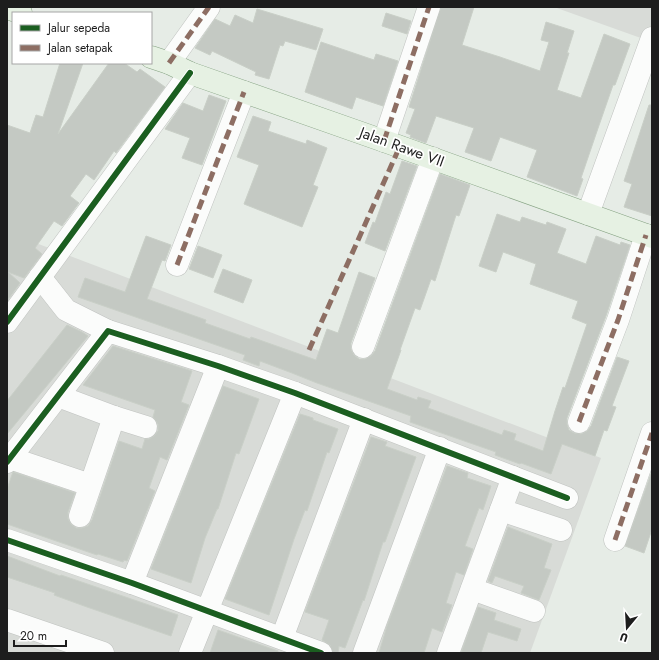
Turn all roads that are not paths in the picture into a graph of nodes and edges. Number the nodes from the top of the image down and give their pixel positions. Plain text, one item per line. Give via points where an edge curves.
1 (209, 7) edge
2 (429, 7) edge
3 (652, 38) edge
4 (160, 60) edge
5 (190, 73) junction
6 (244, 92) junction
7 (384, 141) junction
8 (433, 158) junction
9 (588, 214) junction
10 (649, 236) edge
11 (177, 265) dead end
12 (40, 277) junction
13 (7, 322) edge
14 (108, 331) junction
15 (363, 347) dead end
16 (218, 366) junction
17 (295, 392) junction
18 (58, 396) junction
19 (114, 417) junction
20 (364, 419) junction
21 (579, 422) dead end
22 (146, 427) dead end
23 (652, 433) edge
24 (440, 448) junction
25 (8, 460) edge
26 (513, 477) junction
27 (90, 485) junction
28 (567, 498) dead end
29 (501, 510) junction
30 (80, 516) dead end
31 (561, 530) dead end
32 (7, 540) edge
33 (615, 540) dead end
34 (132, 582) junction
35 (472, 589) junction
36 (207, 611) junction
37 (534, 611) dead end
38 (7, 620) edge
39 (282, 638) junction
40 (92, 651) edge
41 (190, 653) edge
42 (321, 653) edge
43 (364, 653) edge
44 (448, 653) edge

1 - 4 street
2 - 7 street
3 - 9 street
4 - 5 main road, Jalan Rawe VII
5 - 6 main road, Jalan Rawe VII
5 - 12 street
6 - 7 main road, Jalan Rawe VII
6 - 11 street
7 - 8 main road, Jalan Rawe VII
8 - 9 main road, Jalan Rawe VII
8 - 15 street
9 - 10 main road, Jalan Rawe VII
10 - 21 street
12 - 13 street
12 - 14 street via 66,310
14 - 16 street
14 - 18 street
16 - 17 street
16 - 34 street
17 - 20 street
17 - 36 street
18 - 19 street
18 - 25 street
19 - 22 street
19 - 27 street
20 - 24 street
20 - 39 street
23 - 33 street
24 - 26 street
24 - 43 street
25 - 27 street
26 - 28 street
26 - 29 street
27 - 30 street
29 - 31 street
29 - 35 street
32 - 34 street
34 - 36 street
35 - 37 street
35 - 44 street
36 - 39 street
36 - 41 street
38 - 40 street
39 - 42 street

